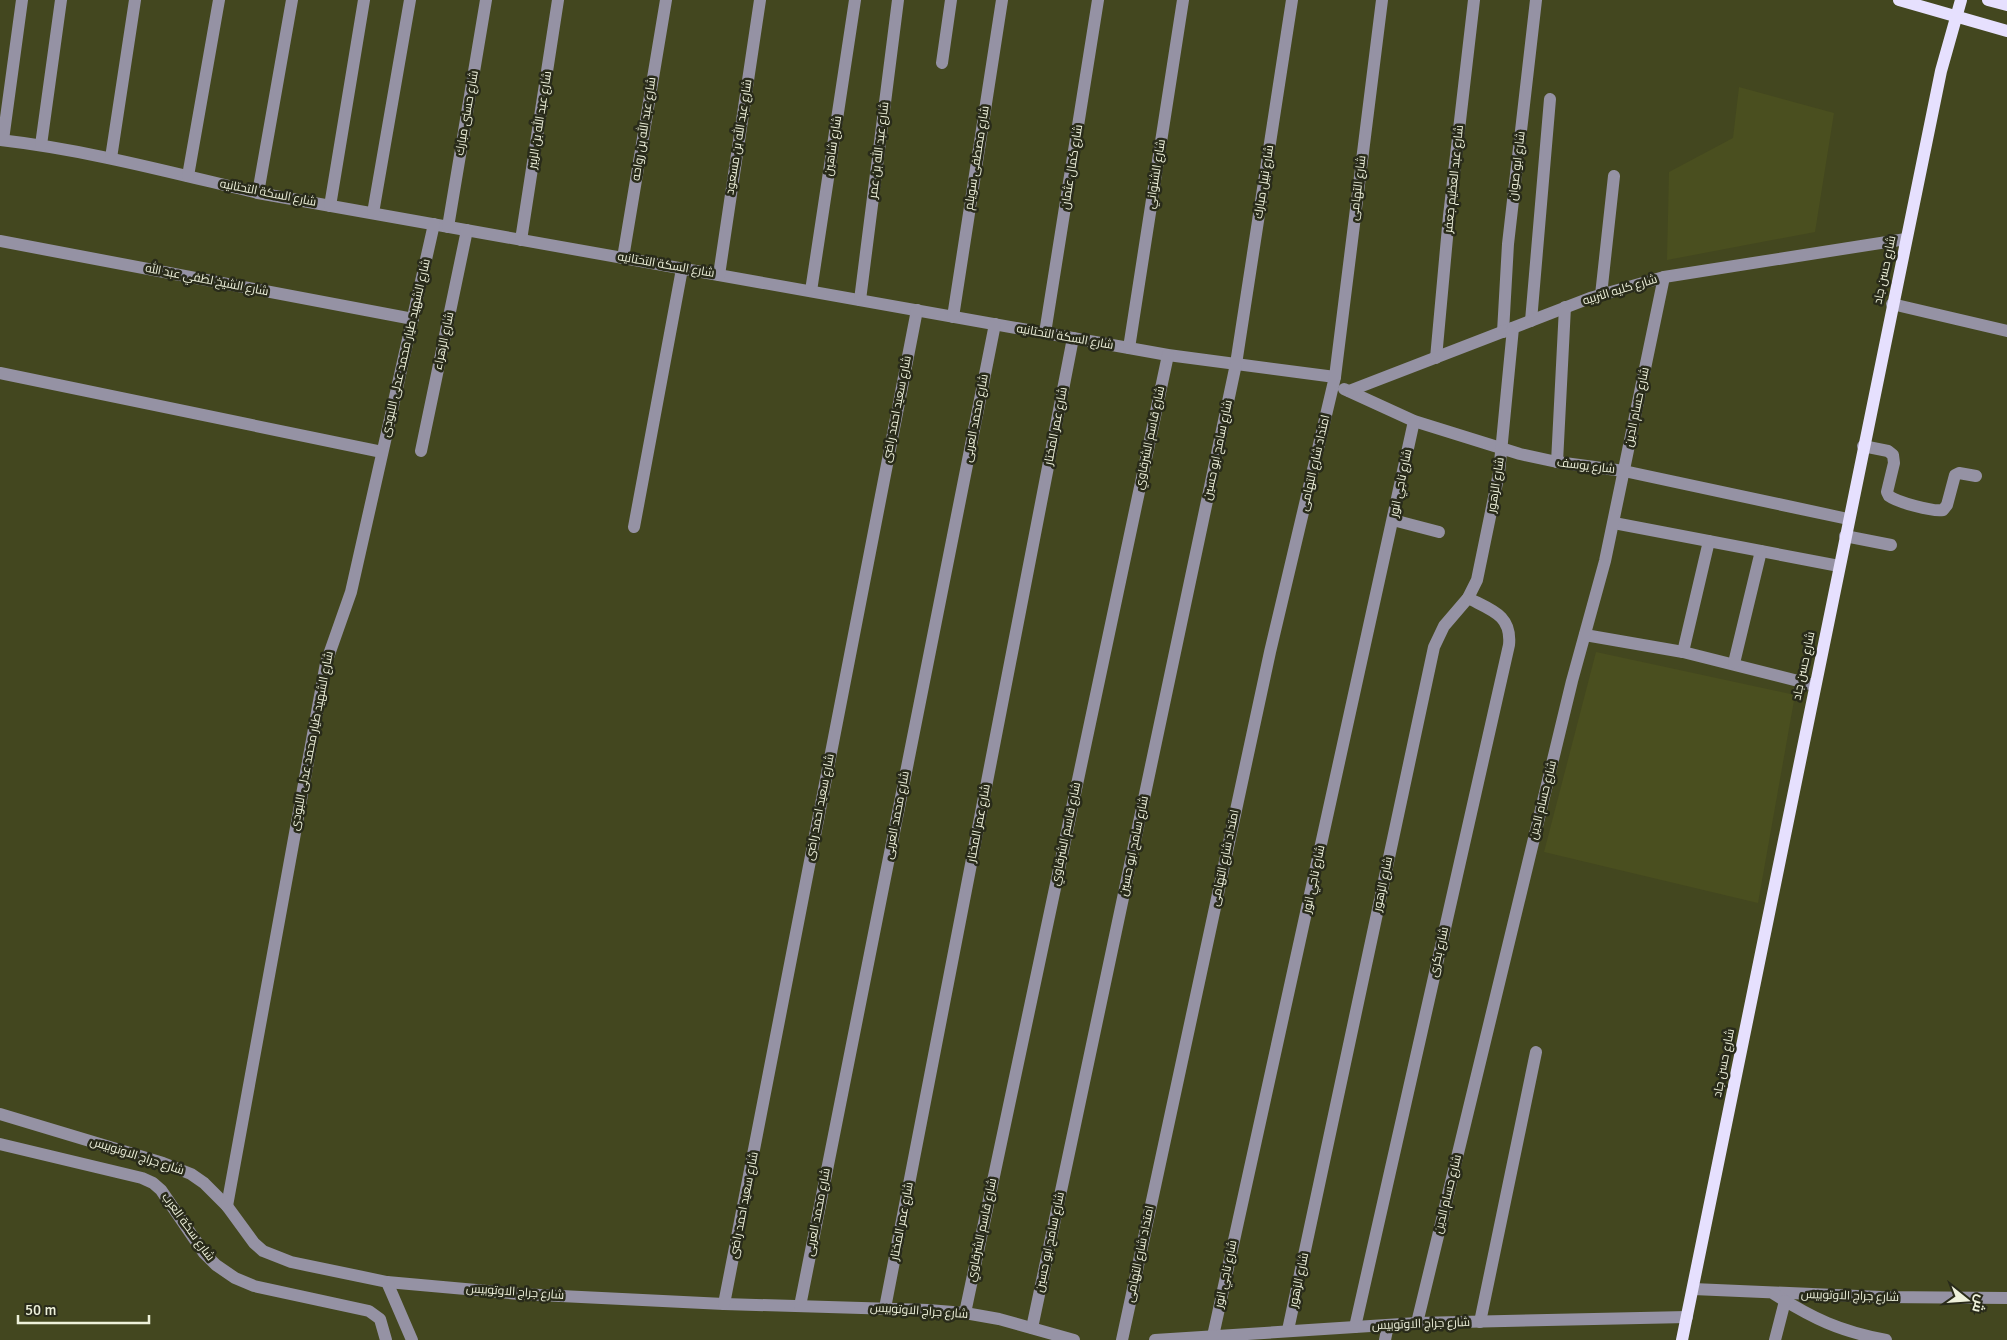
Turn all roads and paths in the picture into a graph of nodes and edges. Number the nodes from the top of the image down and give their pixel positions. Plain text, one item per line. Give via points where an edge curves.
1 (22, 0) edge
2 (62, 0) edge
3 (135, 0) edge
4 (218, 0) edge
5 (292, 0) edge
6 (364, 0) edge
7 (410, 0) edge
8 (486, 0) edge
9 (558, 0) edge
10 (666, 0) edge
11 (760, 0) edge
12 (855, 0) edge
13 (898, 0) edge
14 (951, 0) edge
15 (1002, 0) edge
16 (1098, 0) edge
17 (1183, 0) edge
18 (1292, 0) edge
19 (1382, 0) edge
20 (1474, 0) edge
21 (1536, 0) edge
22 (1899, 0) edge
23 (1961, 0) edge
24 (1988, 0) edge
25 (2007, 6) edge
26 (1957, 16) junction
27 (2007, 31) edge
28 (942, 63) dead end
29 (1550, 99) dead end
30 (2, 140) edge
31 (41, 145) junction
32 (111, 158) junction
33 (188, 176) junction
34 (1614, 176) dead end
35 (258, 193) junction
36 (330, 206) junction
37 (373, 213) junction
38 (434, 224) junction
39 (448, 227) junction
40 (467, 230) junction
41 (521, 240) junction
42 (1906, 240) junction
43 (0, 242) edge
44 (623, 258) junction
45 (682, 268) junction
46 (719, 275) junction
47 (1664, 277) junction
48 (811, 291) junction
49 (1601, 295) junction
50 (860, 300) junction
51 (1892, 304) junction
52 (1565, 307) junction
53 (916, 310) junction
54 (953, 316) junction
55 (413, 318) junction
56 (1531, 321) junction
57 (994, 324) junction
58 (1508, 330) junction
59 (2007, 331) edge
60 (1045, 333) junction
61 (1073, 338) junction
62 (1129, 348) junction
63 (1168, 355) junction
64 (1436, 358) junction
65 (1236, 364) junction
66 (0, 373) edge
67 (1334, 381) junction
68 (1349, 391) junction
69 (1414, 421) junction
70 (1863, 446) junction
71 (1501, 448) junction
72 (421, 451) dead end
73 (382, 452) junction
74 (1557, 462) junction
75 (1624, 471) junction
76 (1976, 476) dead end
77 (1848, 519) junction
78 (1393, 520) junction
79 (1614, 523) junction
80 (634, 527) dead end
81 (1439, 532) dead end
82 (1845, 536) junction
83 (1709, 541) junction
84 (1891, 545) dead end
85 (1761, 551) junction
86 (1839, 566) junction
87 (1468, 598) junction
88 (1586, 635) junction
89 (1683, 652) junction
90 (1734, 664) junction
91 (1814, 685) junction
92 (1536, 1052) dead end
93 (0, 1114) edge
94 (0, 1144) edge
95 (227, 1206) junction
96 (387, 1282) junction
97 (1693, 1289) junction
98 (1772, 1293) junction
99 (2007, 1298) edge
100 (1785, 1301) junction
101 (724, 1304) junction
102 (800, 1306) junction
103 (885, 1308) junction
104 (965, 1313) junction
105 (1687, 1317) junction
106 (1480, 1322) junction
107 (1417, 1323) junction
108 (1388, 1325) junction
109 (1355, 1327) junction
110 (1032, 1328) junction
111 (1288, 1330) junction
112 (1322, 1334) edge
113 (1213, 1336) junction
114 (1250, 1337) edge
115 (386, 1340) edge
116 (412, 1340) edge
117 (1074, 1340) edge
118 (1122, 1340) edge
119 (1155, 1340) edge
120 (1385, 1340) edge
121 (1682, 1340) edge
122 (1775, 1340) edge
123 (1886, 1340) edge

1 - 30 street
2 - 31 street
3 - 32 street
4 - 33 street
5 - 35 street
6 - 36 street
7 - 37 street
8 - 39 street, شارع حسنى مبارك
9 - 41 street, شارع عبد الله بن الزبير
10 - 44 street, شارع عبد الله بن رواحه
11 - 46 street, شارع عبد الله بن مسعود
12 - 48 street, شارع شاهين
13 - 50 street, شارع عبد الله بن عمر
14 - 28 street
15 - 54 street, شارع مصطفى سويلم
16 - 60 street, شارع كمال عثمان
17 - 62 street, شارع الشنواني
18 - 65 street, شارع نبيل مبارك
19 - 67 street, شارع التهامى
20 - 64 street, شارع عبد العظيم جعفر
21 - 58 street, شارع ابو صوان via 1508,244
22 - 26 main road
23 - 26 main road, شارع حسن جاد
24 - 25 main road
26 - 27 main road
26 - 42 main road, شارع حسن جاد via 1941,71
29 - 56 street
30 - 31 street, شارع السكة التحتانيه
31 - 32 street, شارع السكة التحتانيه
32 - 33 street, شارع السكة التحتانيه
33 - 35 street, شارع السكة التحتانيه
34 - 49 street
35 - 36 street, شارع السكة التحتانيه
36 - 37 street, شارع السكة التحتانيه
37 - 38 street, شارع السكة التحتانيه
38 - 39 street, شارع السكة التحتانيه
38 - 55 street, شارع الشهيد طيار محمد عدلى اللبودى
39 - 40 street, شارع السكة التحتانيه
40 - 41 street, شارع السكة التحتانيه
40 - 72 street, شارع الزهراء
41 - 44 street, شارع السكة التحتانيه
42 - 47 street, شارع كليه التربيه
42 - 51 main road, شارع حسن جاد
43 - 55 street, شارع الشيخ لطفي عبد الله
44 - 45 street, شارع السكة التحتانيه
45 - 46 street, شارع السكة التحتانيه
45 - 80 street
46 - 48 street, شارع السكة التحتانيه
47 - 49 street, شارع كليه التربيه
47 - 75 street, شارع حسام الدين
48 - 50 street, شارع السكة التحتانيه
49 - 52 street, شارع كليه التربيه
50 - 53 street, شارع السكة التحتانيه
51 - 59 street
51 - 70 main road, شارع حسن جاد
52 - 56 street, شارع كليه التربيه
52 - 74 street
53 - 54 street, شارع السكة التحتانيه
53 - 101 street, شارع سعيد احمد راضى
54 - 57 street, شارع السكة التحتانيه
55 - 73 street, شارع الشهيد طيار محمد عدلى اللبودى
56 - 58 street, شارع كليه التربيه
57 - 60 street, شارع السكة التحتانيه
57 - 102 street, شارع محمد العربى
58 - 64 street, شارع كليه التربيه
58 - 71 street, شارع ابو صوان
60 - 61 street, شارع السكة التحتانيه
61 - 62 street, شارع السكة التحتانيه
61 - 103 street, شارع عمر المختار
62 - 63 street, شارع السكة التحتانيه
63 - 65 street, شارع السكة التحتانيه
63 - 104 street, شارع قاسم الشرقاوي
64 - 68 street, شارع كليه التربيه
65 - 67 street, شارع السكة التحتانيه
65 - 110 street, شارع سامح ابو حسين
66 - 73 street
67 - 68 street, شارع يوسف
67 - 118 street, امتداد شارع التهامى via 1270,652
68 - 69 street, شارع يوسف
69 - 71 street, شارع يوسف
69 - 78 street, شارع ناجي انور
70 - 76 street via 1894,455 1887,492 1896,500 1943,510 1955,475 1959,472
70 - 77 main road, شارع حسن جاد
71 - 74 street, شارع يوسف
71 - 87 street, شارع الزهور via 1498,485 1477,580
73 - 95 street, شارع الشهيد طيار محمد عدلى اللبودى via 348,603 326,663
74 - 75 street, شارع يوسف
75 - 77 street, شارع يوسف
75 - 79 street, شارع حسام الدين
77 - 82 main road, شارع حسن جاد
78 - 81 street
78 - 113 street, شارع ناجي انور
79 - 83 street
79 - 88 street, شارع حسام الدين
82 - 84 street
82 - 86 main road, شارع حسن جاد
83 - 85 street
83 - 89 street
85 - 86 street
85 - 90 street
86 - 91 main road, شارع حسن جاد
87 - 109 street, شارع بكرى via 1502,617 1508,630 1508,645
87 - 111 street, شارع الزهور via 1444,626 1434,646
88 - 89 street
88 - 107 street, شارع حسام الدين via 1572,681
89 - 90 street
90 - 91 street
91 - 97 main road, شارع حسن جاد
92 - 106 street
93 - 95 street, شارع جراج الاوتوبيس via 178,1168 204,1183
94 - 115 street, شارع سكة العرب via 153,1183 204,1253 229,1274 254,1286 369,1311 380,1319
95 - 96 street, شارع جراج الاوتوبيس via 254,1243 274,1257
96 - 101 street, شارع جراج الاوتوبيس via 520,1294
96 - 116 street
97 - 98 street, شارع جراج الاوتوبيس
97 - 105 main road, شارع حسن جاد
98 - 99 street, شارع جراج الاوتوبيس
98 - 100 street
100 - 122 street
100 - 123 street via 1841,1330
101 - 102 street, شارع جراج الاوتوبيس
102 - 103 street, شارع جراج الاوتوبيس
103 - 104 street, شارع جراج الاوتوبيس
104 - 110 street, شارع جراج الاوتوبيس
105 - 106 street, شارع جراج الاوتوبيس
105 - 121 main road, شارع حسن جاد
106 - 107 street, شارع جراج الاوتوبيس
107 - 108 street, شارع جراج الاوتوبيس
108 - 109 street, شارع جراج الاوتوبيس
108 - 120 street
109 - 112 street, شارع جراج الاوتوبيس
110 - 117 street, شارع جراج الاوتوبيس
111 - 112 street, شارع جراج الاوتوبيس
111 - 114 street, شارع جراج الاوتوبيس
113 - 114 street, شارع جراج الاوتوبيس
113 - 119 street, شارع جراج الاوتوبيس

